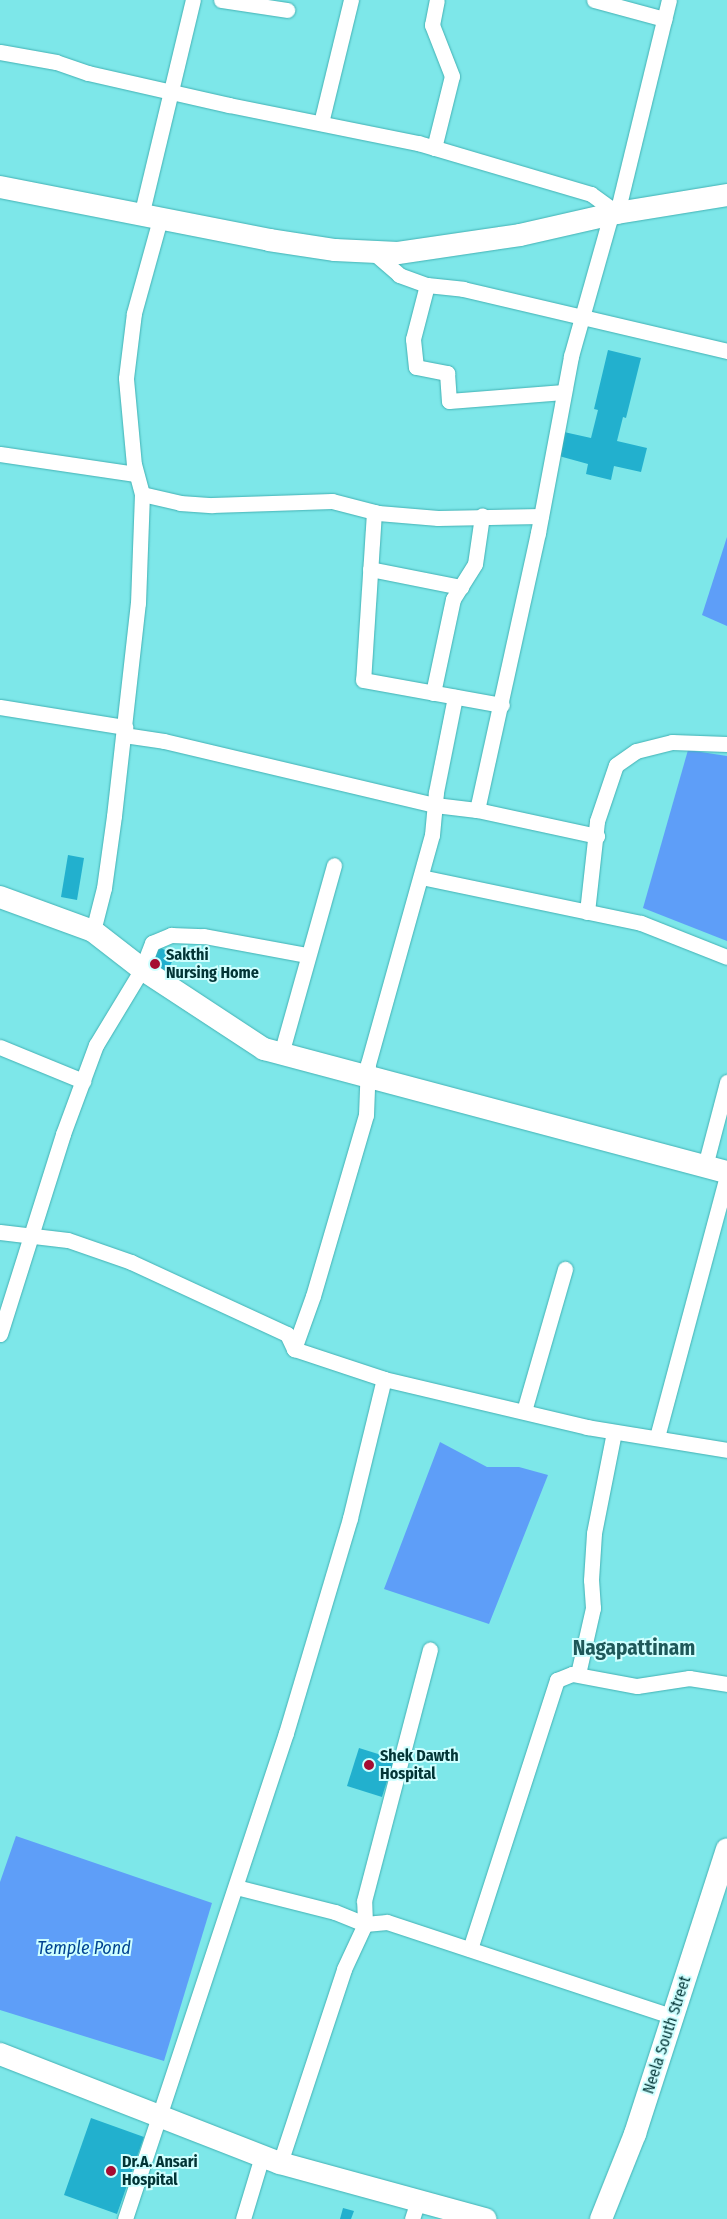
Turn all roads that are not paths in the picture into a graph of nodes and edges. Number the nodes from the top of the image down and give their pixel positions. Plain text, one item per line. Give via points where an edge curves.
1 (193, 0) edge
2 (221, 0) edge
3 (351, 0) edge
4 (437, 0) edge
5 (594, 0) edge
6 (669, 0) edge
7 (286, 10) dead end
8 (664, 20) junction
9 (0, 52) edge
10 (170, 91) junction
11 (321, 123) junction
12 (434, 148) junction
13 (0, 187) edge
14 (727, 194) edge
15 (614, 214) junction
16 (150, 218) junction
17 (373, 252) junction
18 (427, 285) junction
19 (582, 316) junction
20 (727, 352) edge
21 (564, 392) junction
22 (0, 454) edge
23 (136, 474) junction
24 (142, 494) junction
25 (374, 512) junction
26 (482, 516) junction
27 (542, 516) junction
28 (370, 569) junction
29 (461, 587) junction
30 (433, 693) junction
31 (455, 697) junction
32 (502, 705) junction
33 (0, 708) edge
34 (125, 731) junction
35 (727, 744) edge
36 (435, 805) junction
37 (477, 810) junction
38 (596, 836) junction
39 (334, 865) dead end
40 (421, 877) junction
41 (0, 897) edge
42 (587, 912) junction
43 (93, 931) junction
44 (307, 955) junction
45 (727, 956) edge
46 (142, 969) junction
47 (0, 1047) edge
48 (281, 1054) junction
49 (368, 1077) junction
50 (83, 1081) junction
51 (727, 1082) edge
52 (705, 1166) junction
53 (727, 1172) edge
54 (727, 1176) edge
55 (0, 1232) edge
56 (31, 1237) junction
57 (565, 1270) dead end
58 (0, 1334) edge
59 (294, 1349) junction
60 (384, 1379) junction
61 (524, 1411) junction
62 (614, 1432) junction
63 (657, 1437) junction
64 (727, 1450) edge
65 (430, 1650) dead end
66 (578, 1674) junction
67 (727, 1684) edge
68 (727, 1850) edge
69 (236, 1887) junction
70 (365, 1924) junction
71 (470, 1949) junction
72 (672, 2016) junction
73 (0, 2054) edge
74 (159, 2117) junction
75 (271, 2160) junction
76 (415, 2210) edge
77 (125, 2219) edge
78 (243, 2219) edge
79 (485, 2219) edge
80 (602, 2219) edge

1 - 10 street
2 - 7 street
3 - 11 street
4 - 12 street via 432,25 452,76
5 - 8 street
6 - 8 street
8 - 15 street
9 - 10 street via 56,62 88,73
10 - 11 street
10 - 16 street
11 - 12 street
12 - 15 street via 591,194
13 - 16 street
14 - 15 street
15 - 17 street via 520,235 398,253
15 - 19 street
16 - 17 street via 335,250
16 - 23 street via 126,378
17 - 18 street via 399,275
18 - 19 street via 463,289
18 - 21 street via 413,339 416,367 447,373 449,401
19 - 20 street
19 - 21 street
21 - 27 street
22 - 23 street
23 - 24 street
24 - 25 street via 180,503 212,505 332,501
24 - 34 street via 138,603
25 - 26 street via 438,518
25 - 28 street
26 - 27 street
26 - 29 street via 475,564
27 - 32 street
28 - 29 street
28 - 30 street via 363,680
29 - 30 street via 453,599
30 - 31 street
31 - 32 street
31 - 36 street
32 - 37 street
33 - 34 street
34 - 36 street
34 - 43 street via 104,888
35 - 38 street via 672,742 623,757 609,777
36 - 37 street
36 - 40 street via 432,835
37 - 38 street
38 - 42 street
39 - 44 street
40 - 42 street
40 - 49 street via 368,1064
41 - 43 street
42 - 45 street via 641,923
43 - 46 street
44 - 46 street via 238,940 171,935 152,943
44 - 48 street
46 - 48 street via 264,1049
46 - 50 street via 96,1045
47 - 50 street
48 - 49 street
49 - 52 street
49 - 59 street via 366,1115 313,1296
50 - 56 street
51 - 52 street
52 - 53 street
54 - 63 street
55 - 56 street
56 - 58 street
56 - 59 street via 68,1240 131,1262 287,1334
57 - 61 street
59 - 60 street
60 - 61 street
60 - 69 street via 326,1601
61 - 62 street
62 - 63 street
62 - 66 street via 594,1533 590,1580 593,1602
63 - 64 street
65 - 70 street via 364,1901
66 - 67 street via 638,1686 689,1678
66 - 71 street via 562,1677 554,1687
68 - 72 street, Neela South Street
69 - 70 street via 335,1912
69 - 74 street
70 - 71 street via 387,1922
70 - 75 street via 344,1969
71 - 72 street
72 - 80 street, Neela South Street via 635,2134
73 - 74 street
74 - 75 street
74 - 77 street
75 - 76 street
75 - 78 street
76 - 79 street

